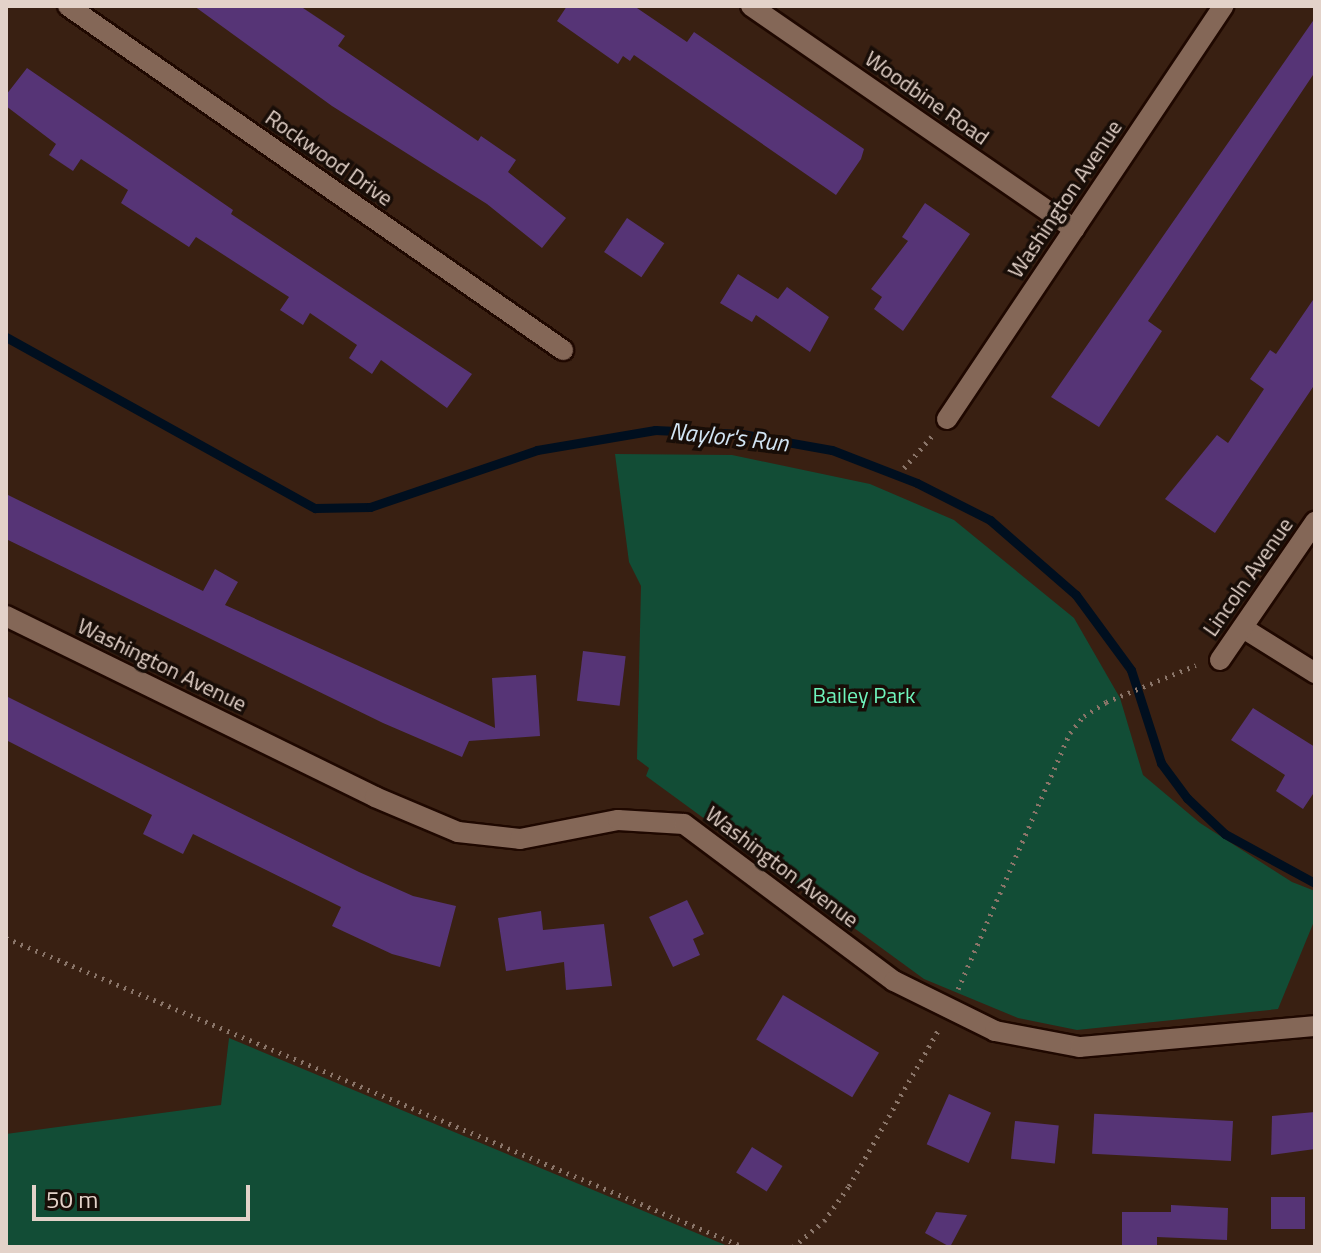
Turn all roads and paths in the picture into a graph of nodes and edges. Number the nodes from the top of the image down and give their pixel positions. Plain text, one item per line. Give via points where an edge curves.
1 (68, 6) edge
2 (751, 6) edge
3 (1224, 6) edge
4 (1074, 229) junction
5 (563, 350) dead end
6 (947, 419) joint
7 (904, 468) dead end
8 (1315, 522) edge
9 (6, 616) edge
10 (1243, 628) junction
11 (1220, 660) joint
12 (1315, 673) edge
13 (6, 938) edge
14 (950, 1010) junction
15 (1315, 1026) edge
16 (744, 1247) edge
17 (793, 1247) edge

1 - 5 street, Rockwood Drive
2 - 4 street, Woodbine Road
3 - 4 street, Washington Avenue
4 - 6 street, Washington Avenue
6 - 7 path
8 - 10 street, Lincoln Avenue
9 - 14 street, Washington Avenue via 375,797 458,832 520,839 618,820 684,824 894,981
10 - 11 street, Lincoln Avenue
10 - 12 street
11 - 14 path via 1187,667 1120,698 1084,716 1070,733
13 - 16 path
14 - 15 street, Washington Avenue via 995,1031 1080,1047
14 - 17 path via 849,1186 824,1221

